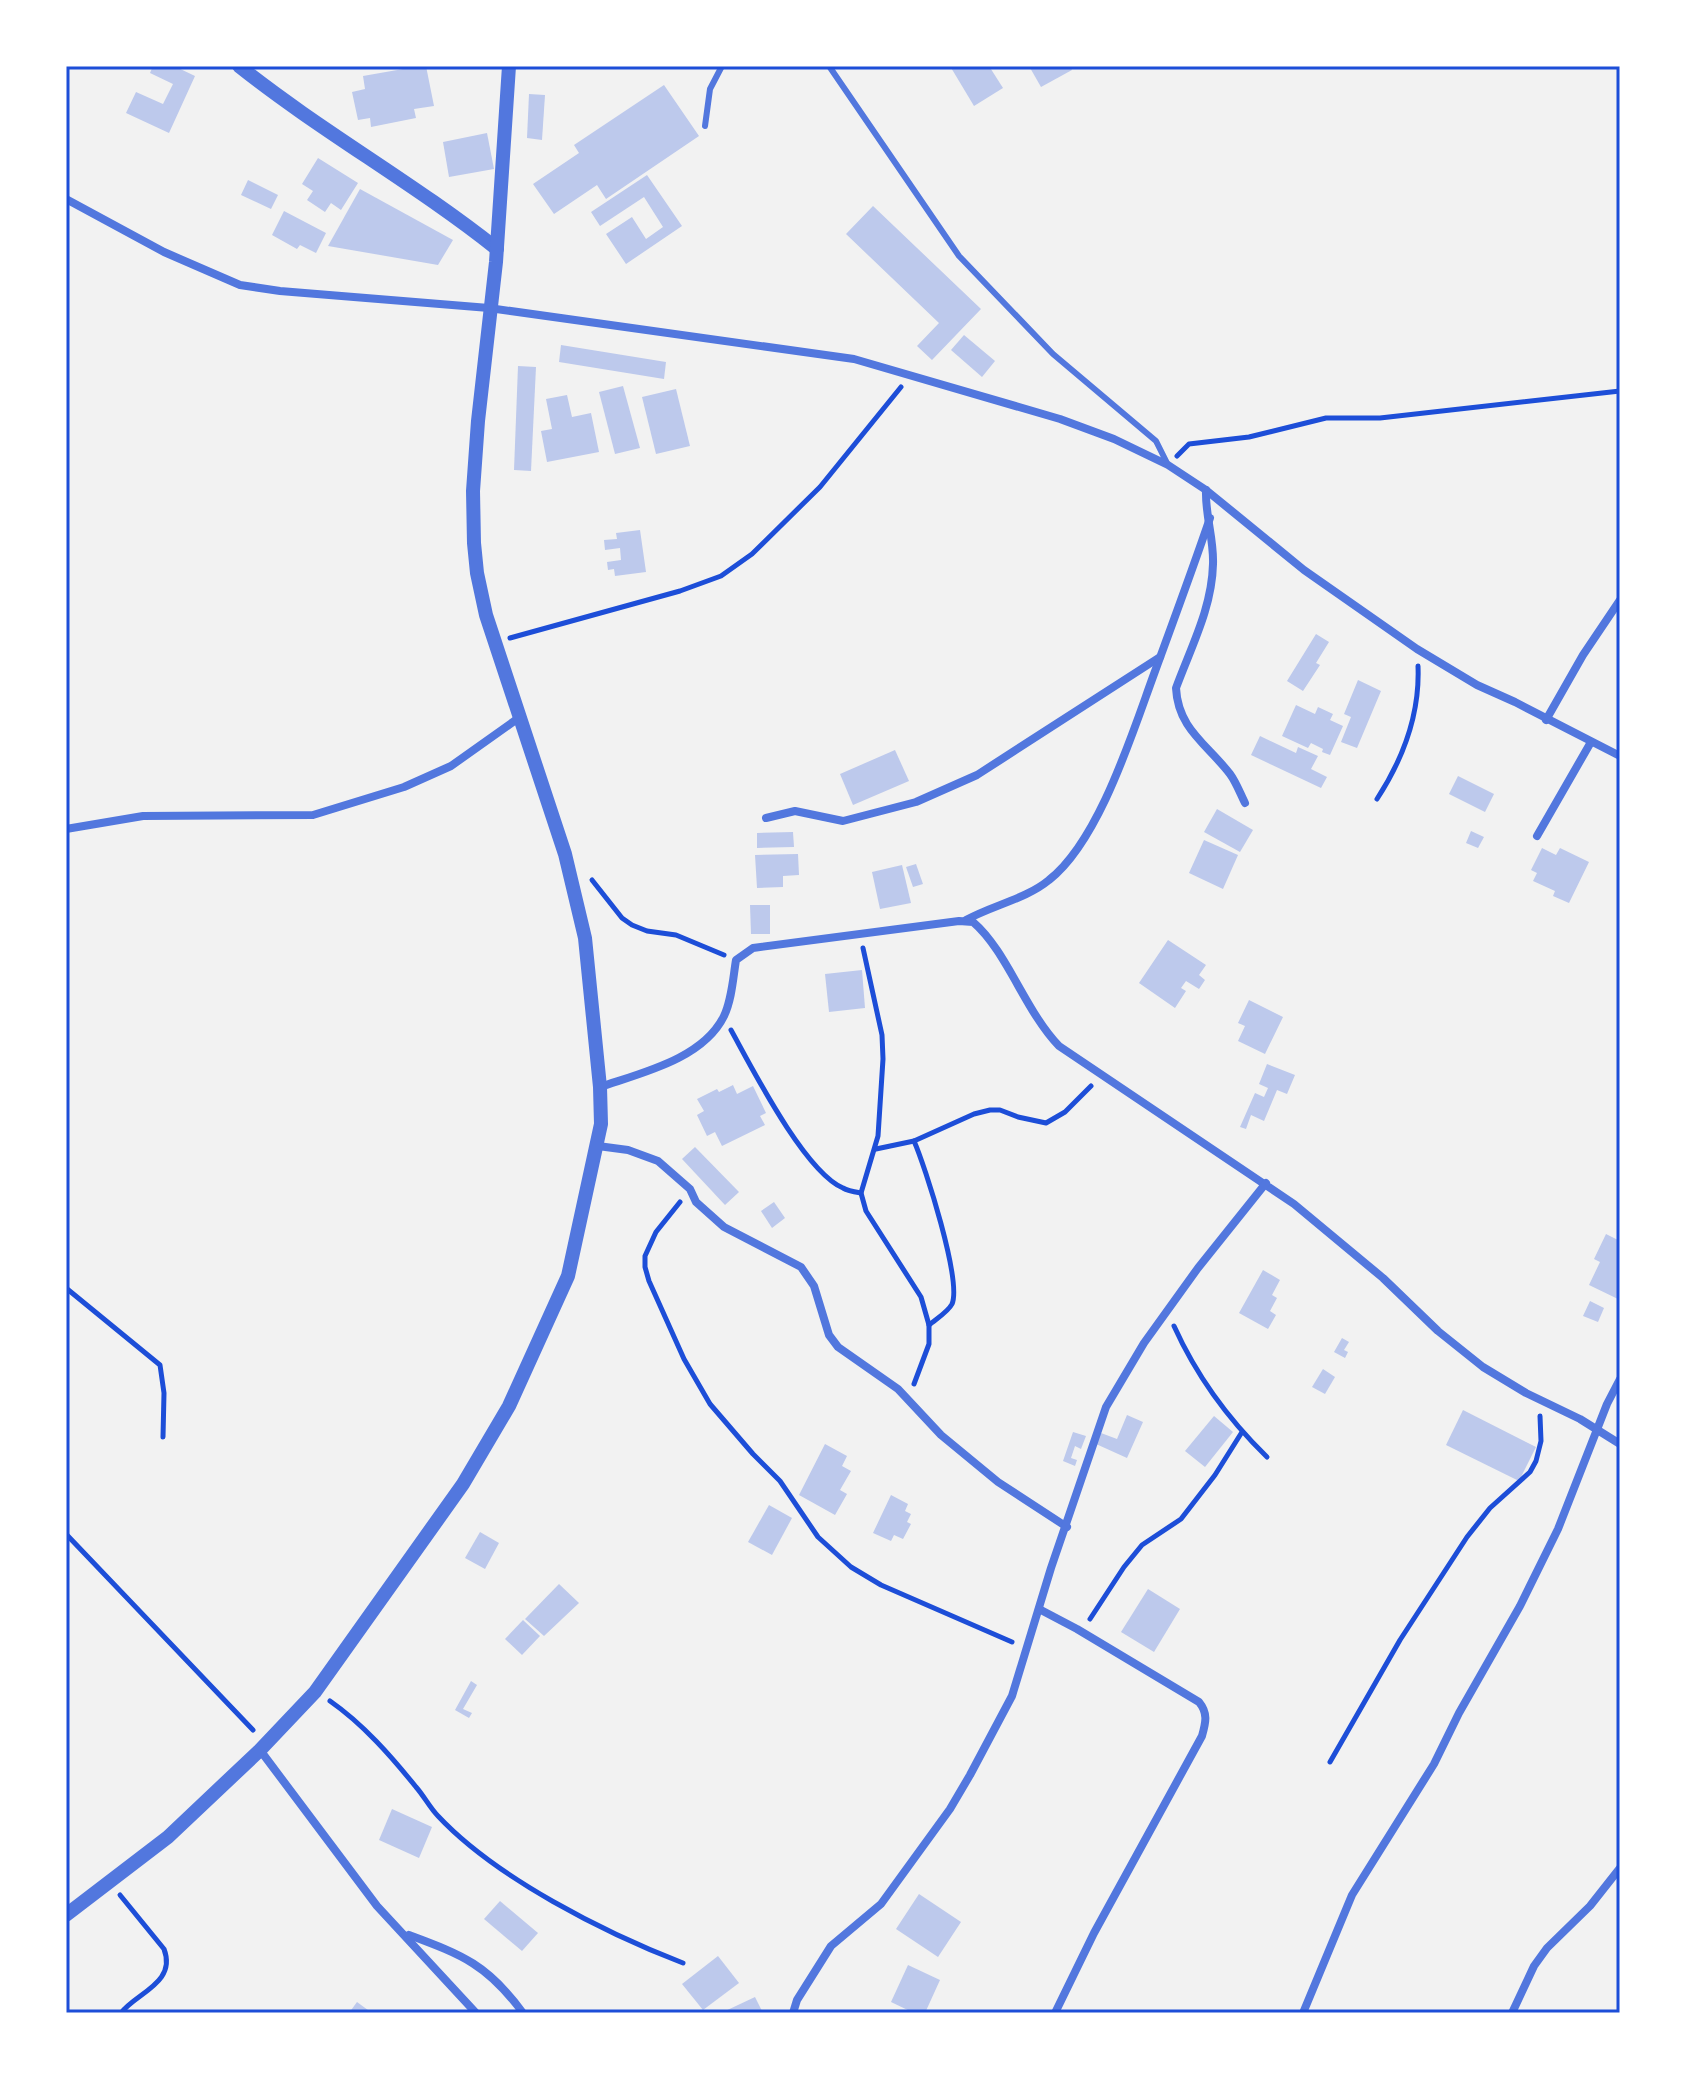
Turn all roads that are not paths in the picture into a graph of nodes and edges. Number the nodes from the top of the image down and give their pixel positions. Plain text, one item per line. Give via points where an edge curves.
1 (239, 66) edge
2 (509, 66) edge
3 (722, 66) edge
4 (829, 66) edge
5 (705, 126) dead end
6 (66, 199) edge
7 (497, 249) junction
8 (489, 308) junction
9 (1168, 465) junction
10 (1206, 490) junction
11 (1210, 518) junction
12 (1620, 600) edge
13 (1161, 657) junction
14 (520, 717) junction
15 (1546, 720) junction
16 (1591, 742) junction
17 (1620, 756) edge
18 (1245, 803) dead end
19 (766, 818) dead end
20 (66, 829) edge
21 (1537, 836) dead end
22 (966, 921) junction
23 (600, 1087) junction
24 (598, 1146) junction
25 (1266, 1183) junction
26 (1620, 1379) edge
27 (1598, 1430) junction
28 (1620, 1444) edge
29 (1067, 1527) junction
30 (1039, 1609) junction
31 (263, 1747) junction
32 (1620, 1868) edge
33 (66, 1915) edge
34 (405, 1934) junction
35 (476, 2013) edge
36 (523, 2013) edge
37 (793, 2013) edge
38 (1055, 2013) edge
39 (1303, 2013) edge
40 (1512, 2013) edge

1 - 7 street
2 - 7 street
3 - 5 lane via 710,89
4 - 9 lane via 959,256 1053,354 1156,441
6 - 8 street via 164,252 240,285
7 - 8 street
8 - 9 street via 854,359 1060,419
8 - 14 street via 473,491 477,573
9 - 10 street
10 - 11 street
10 - 15 street via 1304,570 1417,649
11 - 13 street
11 - 18 street via 1213,564 1208,604 1176,688 1177,702 1184,722 1232,777
12 - 15 street
13 - 19 street via 977,775 916,802 843,821 795,811
13 - 22 street via 1103,802 1066,863 1048,881
14 - 20 street via 451,766 404,787 313,815 143,816
14 - 23 street via 565,854 585,938
15 - 16 street
16 - 17 street
16 - 21 street
22 - 23 street via 753,948 736,960 724,1015 712,1032 663,1065
22 - 25 street via 978,925 1059,1046
23 - 24 street
24 - 29 street via 658,1161 724,1227 801,1267 838,1347 898,1389 941,1435 998,1482
24 - 31 street via 568,1276 509,1406 463,1484 315,1692
25 - 27 street via 1483,1367
25 - 29 street via 1129,1364 1106,1407
26 - 27 street
27 - 28 street
27 - 39 street via 1520,1606 1434,1764 1352,1895
29 - 30 street
30 - 37 street via 1005,1712 950,1809 881,1904 831,1946
30 - 38 street via 1199,1702 1207,1718 1176,1787
31 - 33 street via 168,1837
31 - 34 street via 377,1906
32 - 40 street via 1547,1948
34 - 35 street
34 - 36 street via 476,1963

